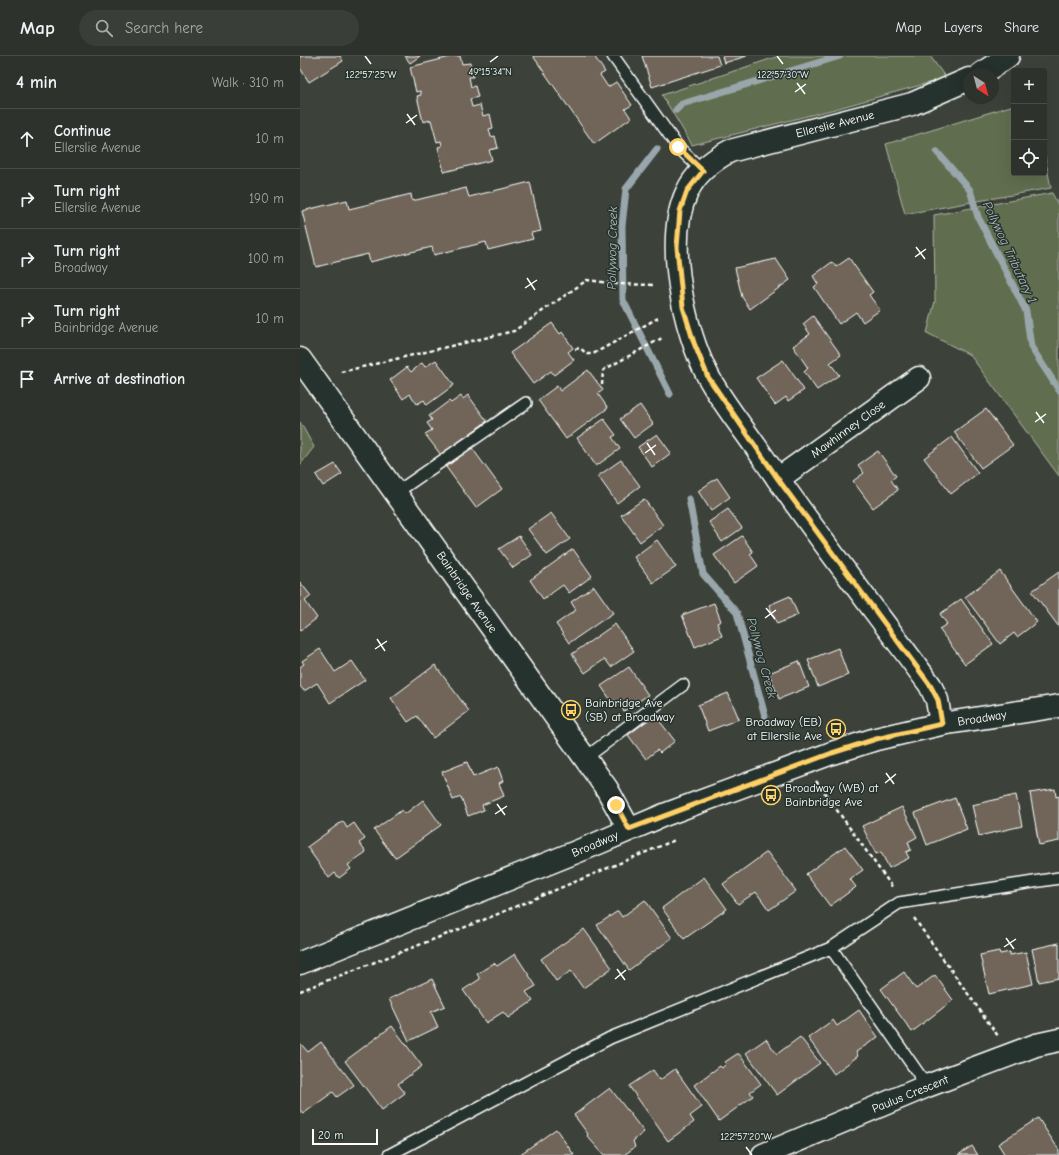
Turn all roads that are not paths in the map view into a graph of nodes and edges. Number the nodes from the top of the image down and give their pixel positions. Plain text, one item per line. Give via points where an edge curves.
1 (613, 56) edge
2 (1008, 56) edge
3 (990, 68) edge
4 (963, 82) edge
5 (703, 171) junction
6 (300, 359) edge
7 (919, 378) dead end
8 (526, 403) dead end
9 (778, 479) junction
10 (397, 492) junction
11 (683, 685) dead end
12 (1059, 706) edge
13 (942, 724) junction
14 (584, 759) junction
15 (629, 829) junction
16 (1059, 878) edge
17 (831, 948) junction
18 (300, 963) edge
19 (1059, 1040) edge
20 (927, 1086) junction
21 (389, 1155) edge
22 (763, 1155) edge

1 - 5 lane via 678,147
2 - 3 street
4 - 5 street, Ellerslie Avenue via 912,104 730,151
5 - 9 street, Ellerslie Avenue via 687,191 680,211 677,247 683,307 708,377
6 - 10 street, Bainbridge Avenue
7 - 9 street, Mawhinney Close
8 - 10 lane
9 - 13 street, Ellerslie Avenue via 930,685 938,700
10 - 14 street, Bainbridge Avenue
11 - 14 lane
12 - 13 street, Broadway
13 - 15 street, Broadway via 876,739 832,753
14 - 15 street, Bainbridge Avenue via 607,788
15 - 18 street, Broadway
16 - 17 lane via 899,903
17 - 20 lane
17 - 21 lane via 610,1038
19 - 20 street, Paulus Crescent via 1036,1045
20 - 22 street, Paulus Crescent

